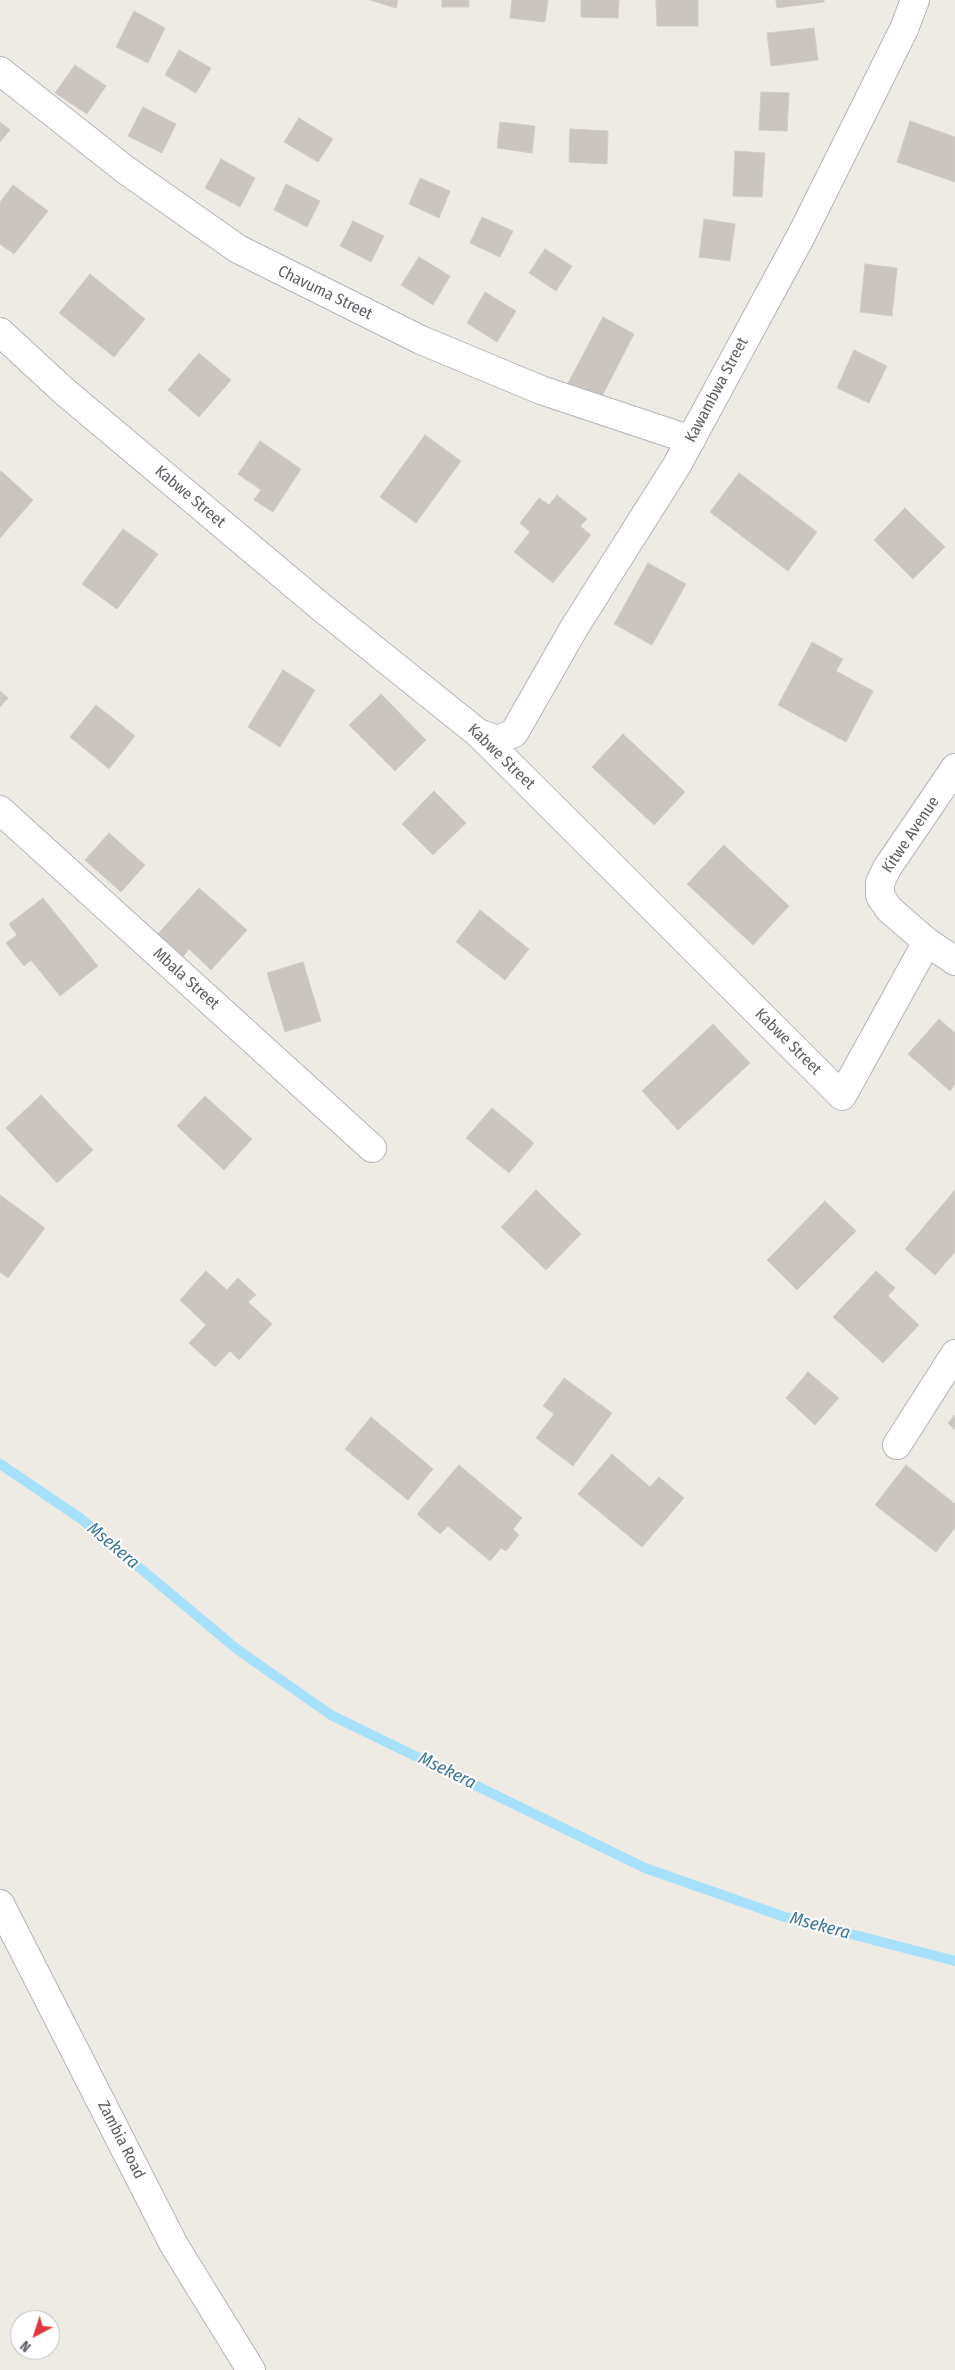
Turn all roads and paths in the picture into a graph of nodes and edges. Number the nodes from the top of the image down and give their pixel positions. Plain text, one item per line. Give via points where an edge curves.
1 (915, 0) edge
2 (0, 71) edge
3 (0, 332) edge
4 (691, 440) junction
5 (478, 733) junction
6 (955, 768) edge
7 (0, 810) edge
8 (927, 942) junction
9 (955, 961) edge
10 (372, 1148) dead end
11 (955, 1354) edge
12 (896, 1445) dead end
13 (0, 1904) edge
14 (251, 2370) edge

1 - 4 street, Kawambwa Street via 904,29 802,234
2 - 4 street, Chavuma Street via 127,171 238,249 438,347 541,390
3 - 5 street, Kabwe Street via 125,443
4 - 5 street, Kawambwa Street via 574,628 514,733 497,740
5 - 8 street, Kabwe Street via 842,1096
6 - 8 street, Kitwe Avenue via 880,883 880,896 889,909
7 - 10 street, Mbala Street
8 - 9 street, Kitwe Avenue
11 - 12 street
13 - 14 street, Zambia Road via 174,2245

